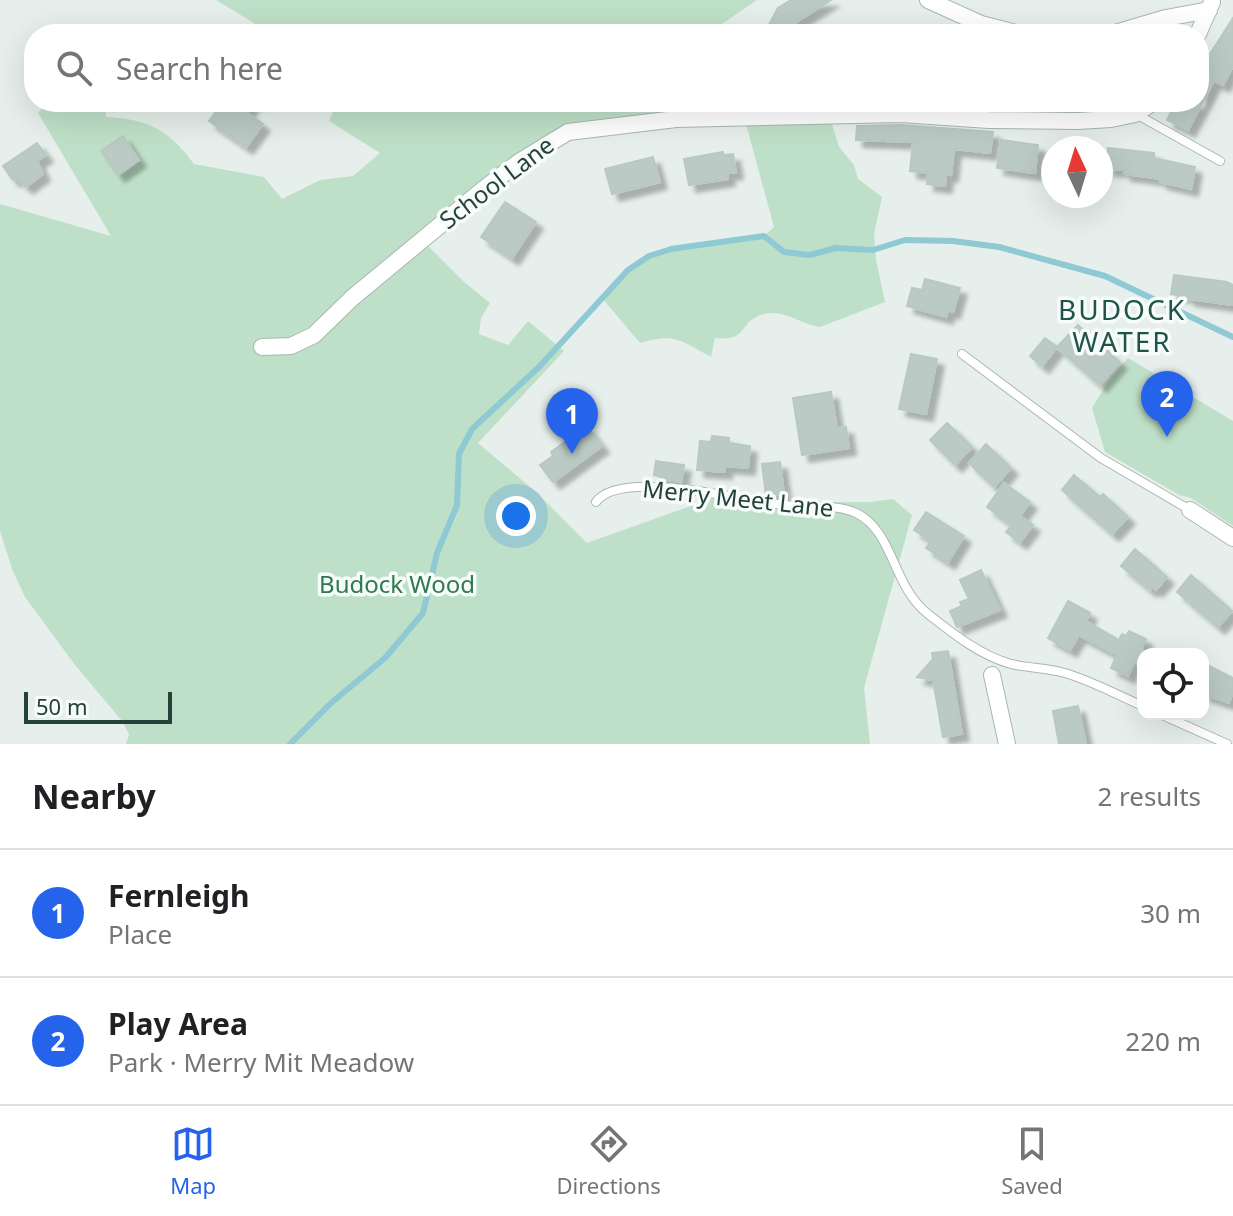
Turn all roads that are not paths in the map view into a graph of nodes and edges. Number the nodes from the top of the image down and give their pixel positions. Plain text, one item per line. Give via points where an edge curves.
1 (928, 0) edge
2 (1211, 5) edge
3 (981, 24) edge
4 (1147, 24) edge
5 (1202, 24) edge
6 (1138, 112) edge
7 (1135, 114) junction
8 (1220, 161) dead end
9 (262, 347) dead end
10 (962, 354) dead end
11 (596, 502) dead end
12 (1190, 510) joint
13 (1233, 538) edge
14 (992, 675) dead end
15 (1137, 703) edge
16 (1173, 720) edge
17 (1007, 744) edge
18 (1227, 744) edge

1 - 3 street
2 - 4 street
2 - 5 street
6 - 7 street, School Lane
7 - 8 lane
7 - 9 street, School Lane via 1078,121 901,114 676,119 568,132 485,188 314,335 291,346
10 - 12 lane via 1101,458
11 - 15 lane, Merry Meet Lane via 610,490 647,486 849,511 877,530 906,592 961,638 1001,661 1068,674
12 - 13 street
14 - 17 street
16 - 18 lane

